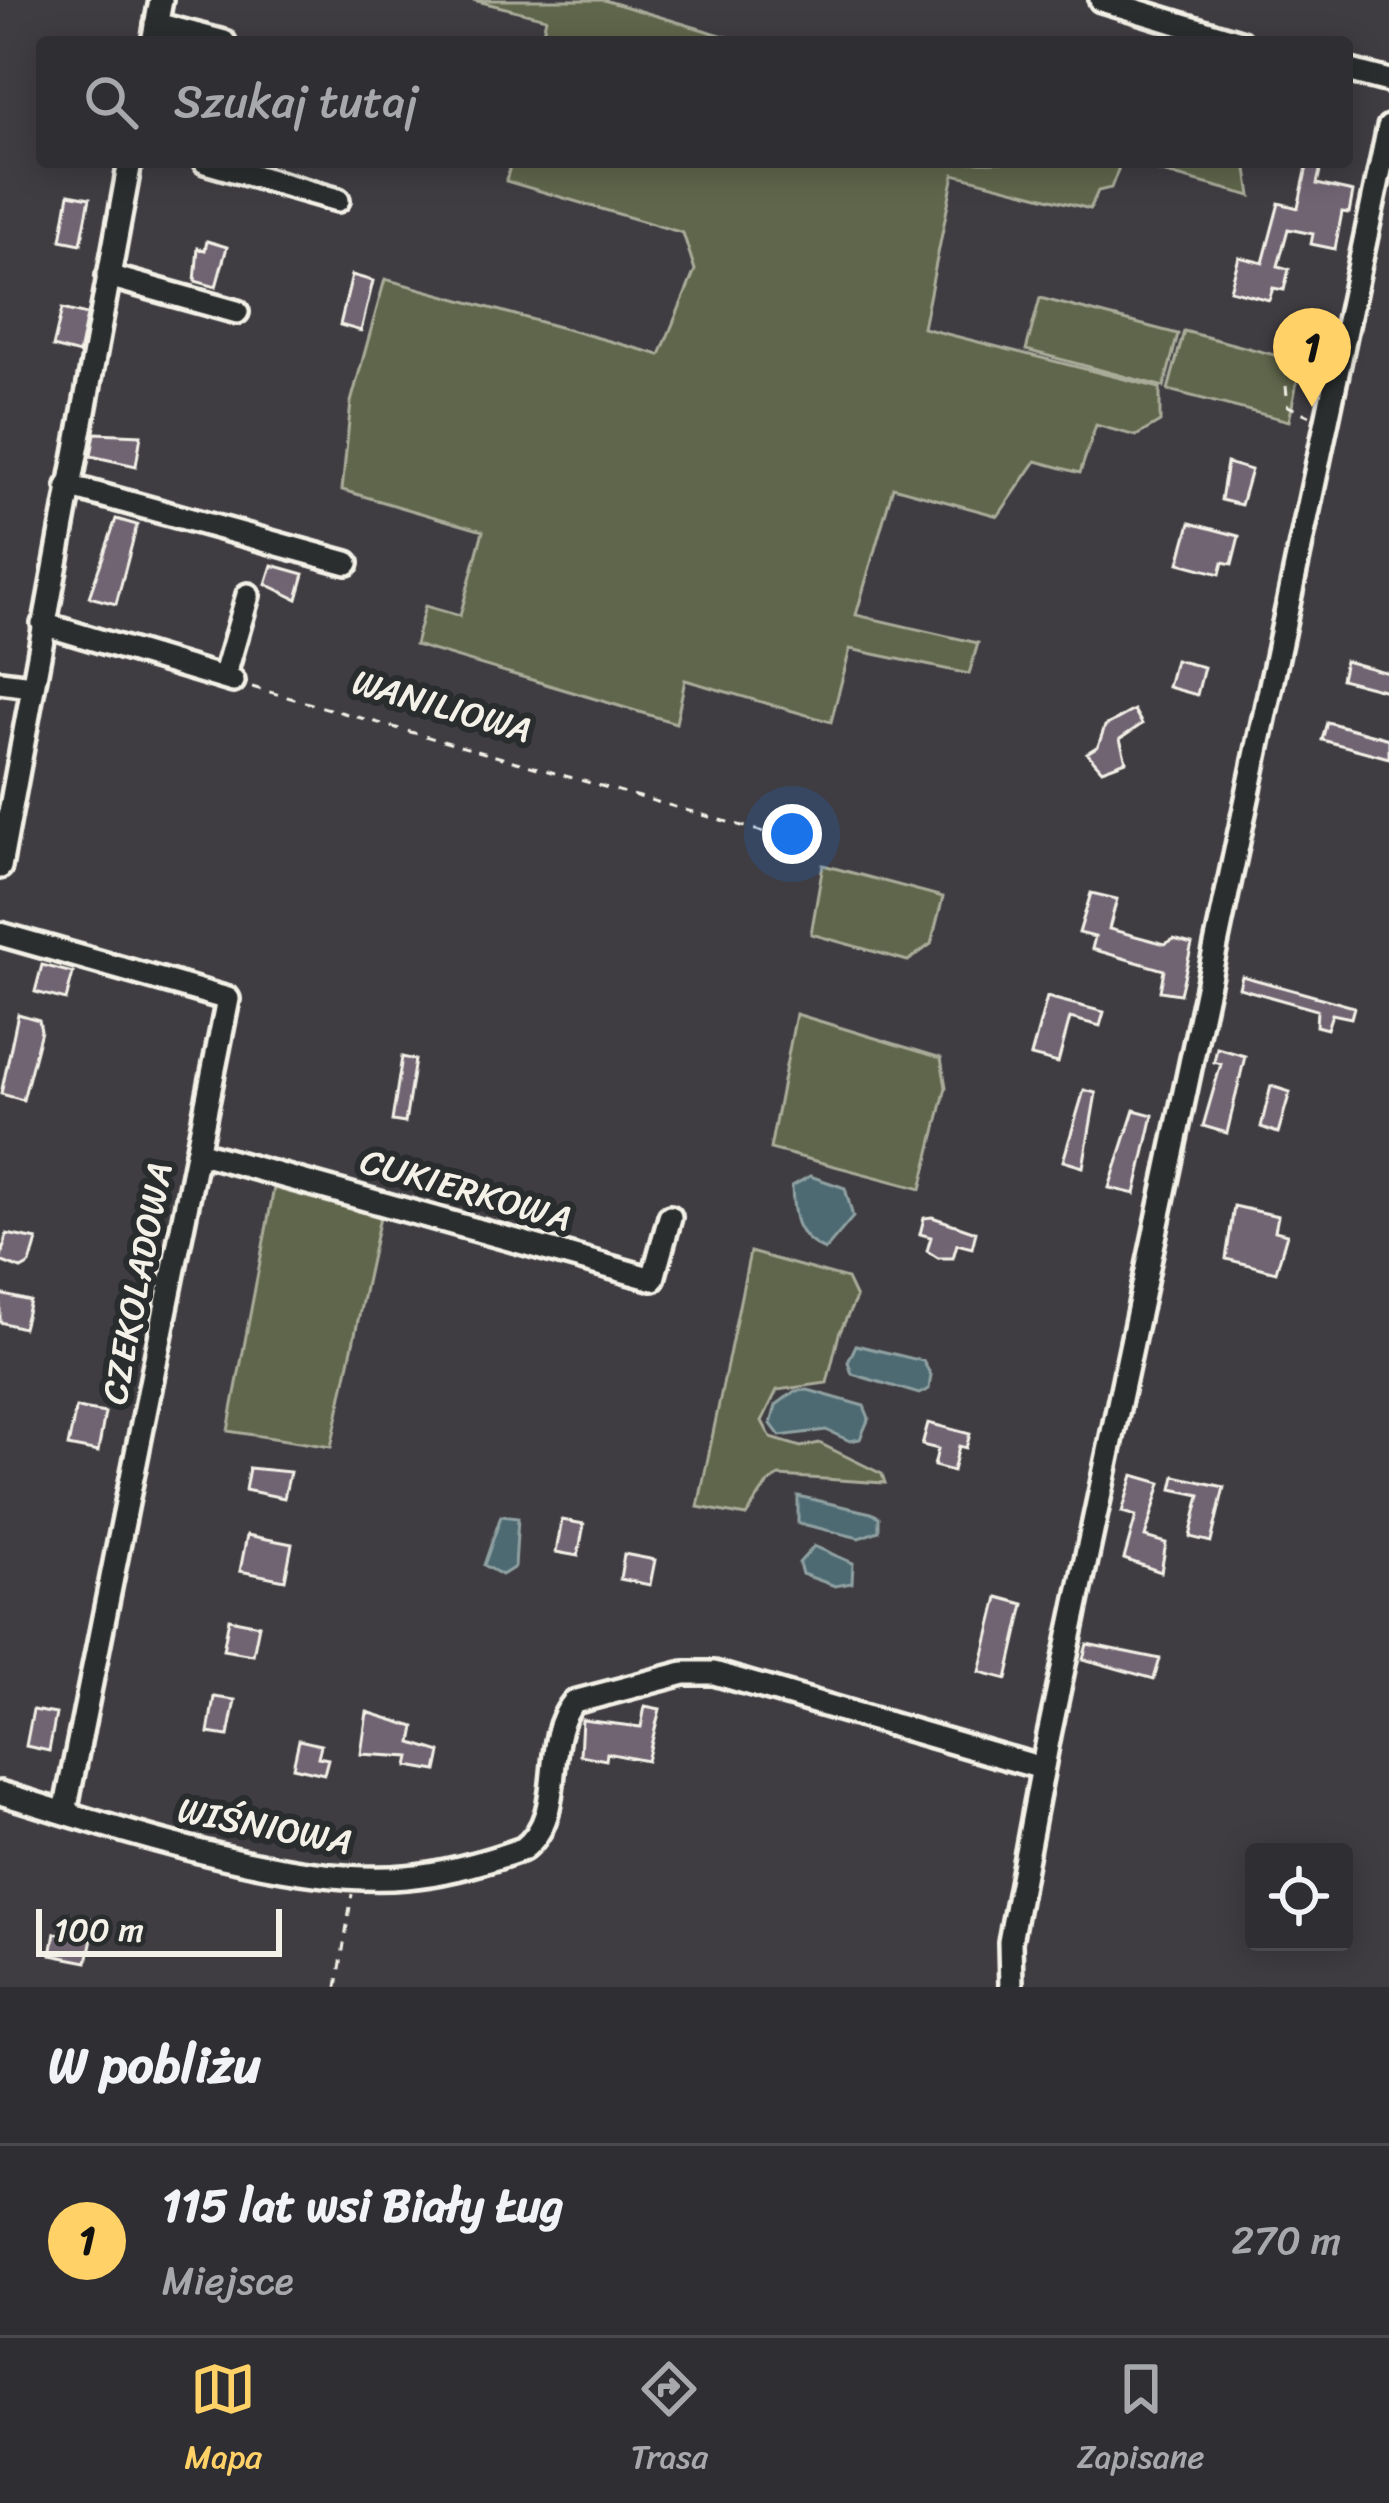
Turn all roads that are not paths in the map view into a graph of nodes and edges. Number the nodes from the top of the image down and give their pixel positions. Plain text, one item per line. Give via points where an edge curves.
1 (161, 0) edge
2 (1101, 0) edge
3 (154, 33) edge
4 (1220, 36) edge
5 (1353, 72) edge
6 (1389, 81) edge
7 (1389, 127) edge
8 (129, 168) edge
9 (226, 168) edge
10 (338, 200) dead end
11 (108, 276) junction
12 (238, 312) dead end
13 (68, 486) junction
14 (347, 562) dead end
15 (248, 596) dead end
16 (43, 624) junction
17 (0, 682) edge
18 (31, 686) junction
19 (0, 867) edge
20 (0, 934) edge
21 (197, 1152) junction
22 (670, 1217) dead end
23 (1042, 1768) junction
24 (0, 1793) edge
25 (65, 1813) junction
26 (1011, 1987) edge

1 - 3 street
2 - 4 street
5 - 6 street
7 - 23 street
8 - 11 street
9 - 10 street
11 - 12 street
11 - 13 street
13 - 14 street
13 - 16 street
15 - 16 street via 229,680
16 - 18 street
17 - 18 street
18 - 19 street
20 - 21 street, CZEKOLADOWA via 228,999
21 - 22 street, CUKIERKOWA via 653,1279
21 - 25 street, CZEKOLADOWA
23 - 25 street, WIŚNIOWA via 744,1680 684,1673 574,1702 538,1838 523,1849 408,1877 353,1878
23 - 26 street via 1010,1942
24 - 25 street, WIŚNIOWA

